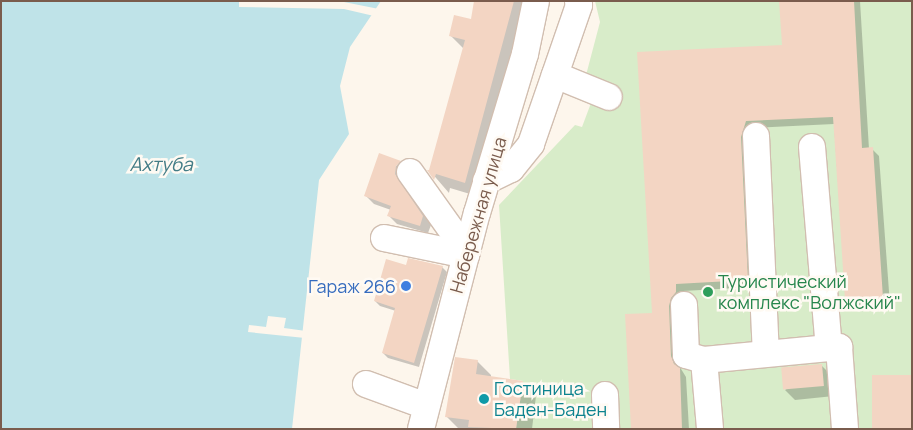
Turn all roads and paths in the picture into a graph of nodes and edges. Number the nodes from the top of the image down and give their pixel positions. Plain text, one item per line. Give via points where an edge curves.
1 (536, 1) edge
2 (578, 1) edge
3 (555, 75) junction
4 (609, 97) dead end
5 (756, 136) dead end
6 (812, 147) dead end
7 (410, 172) dead end
8 (486, 181) junction
9 (384, 238) dead end
10 (466, 253) junction
11 (684, 304) dead end
12 (829, 348) junction
13 (766, 354) junction
14 (704, 360) junction
15 (366, 384) dead end
16 (605, 395) dead end
17 (423, 417) edge
18 (606, 429) edge
19 (710, 429) edge
20 (845, 429) edge

1 - 8 street, Набережная улица via 525,54
2 - 3 street
3 - 4 street
3 - 8 street via 531,144 511,169
5 - 13 street
6 - 12 street
7 - 10 street
8 - 10 street, Набережная улица
9 - 10 street
10 - 17 street, Набережная улица
11 - 14 street via 686,355
12 - 13 street
12 - 20 street via 839,347
13 - 14 street
14 - 19 street
15 - 17 street
16 - 18 street

